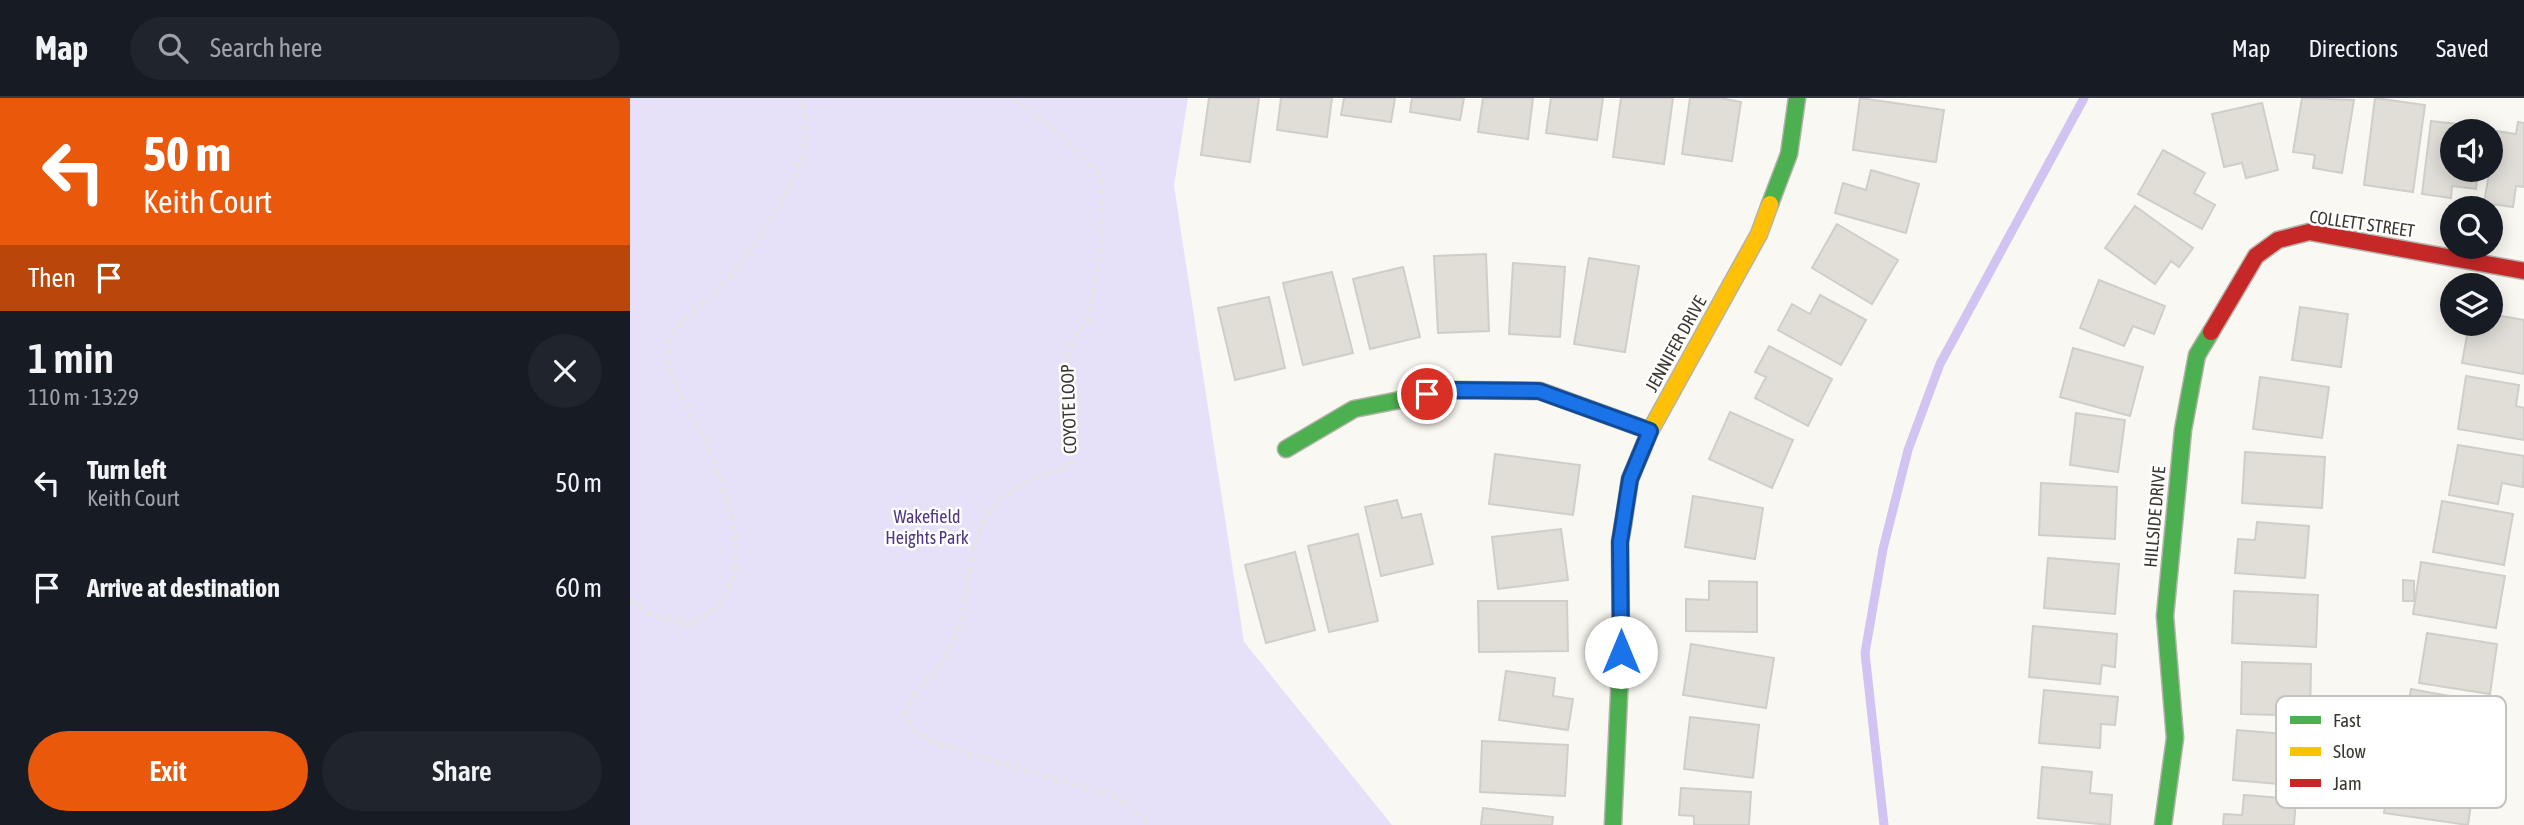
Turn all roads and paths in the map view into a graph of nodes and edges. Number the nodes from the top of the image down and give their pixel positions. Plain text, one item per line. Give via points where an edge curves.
1 (803, 98) edge
2 (1013, 98) edge
3 (1797, 98) edge
4 (2278, 240) joint
5 (2524, 271) edge
6 (1650, 431) junction
7 (1286, 449) dead end
8 (630, 600) edge
9 (1150, 825) edge
10 (1613, 825) edge
11 (2163, 825) edge

1 - 8 path via 805,141 798,167 775,213 731,276 669,339 667,368 701,431 728,503 736,539 728,592 715,610 691,625 651,614
2 - 9 path, COYOTE LOOP via 1061,135 1101,176 1101,245 1088,321 1073,339 1066,360 1074,458 1066,468 1030,480 1000,498 986,518 975,543 960,625 940,665 914,695 906,714 918,735 1115,797
3 - 6 street, JENNIFER DRIVE via 1789,154 1759,234
4 - 5 street, COLLETT STREET via 2309,232
4 - 11 street, HILLSIDE DRIVE via 2256,256 2197,355 2183,430 2165,616 2175,738
6 - 7 street via 1539,391 1451,390 1353,409
6 - 10 street, JENNIFER DRIVE via 1630,479 1620,542 1621,652

